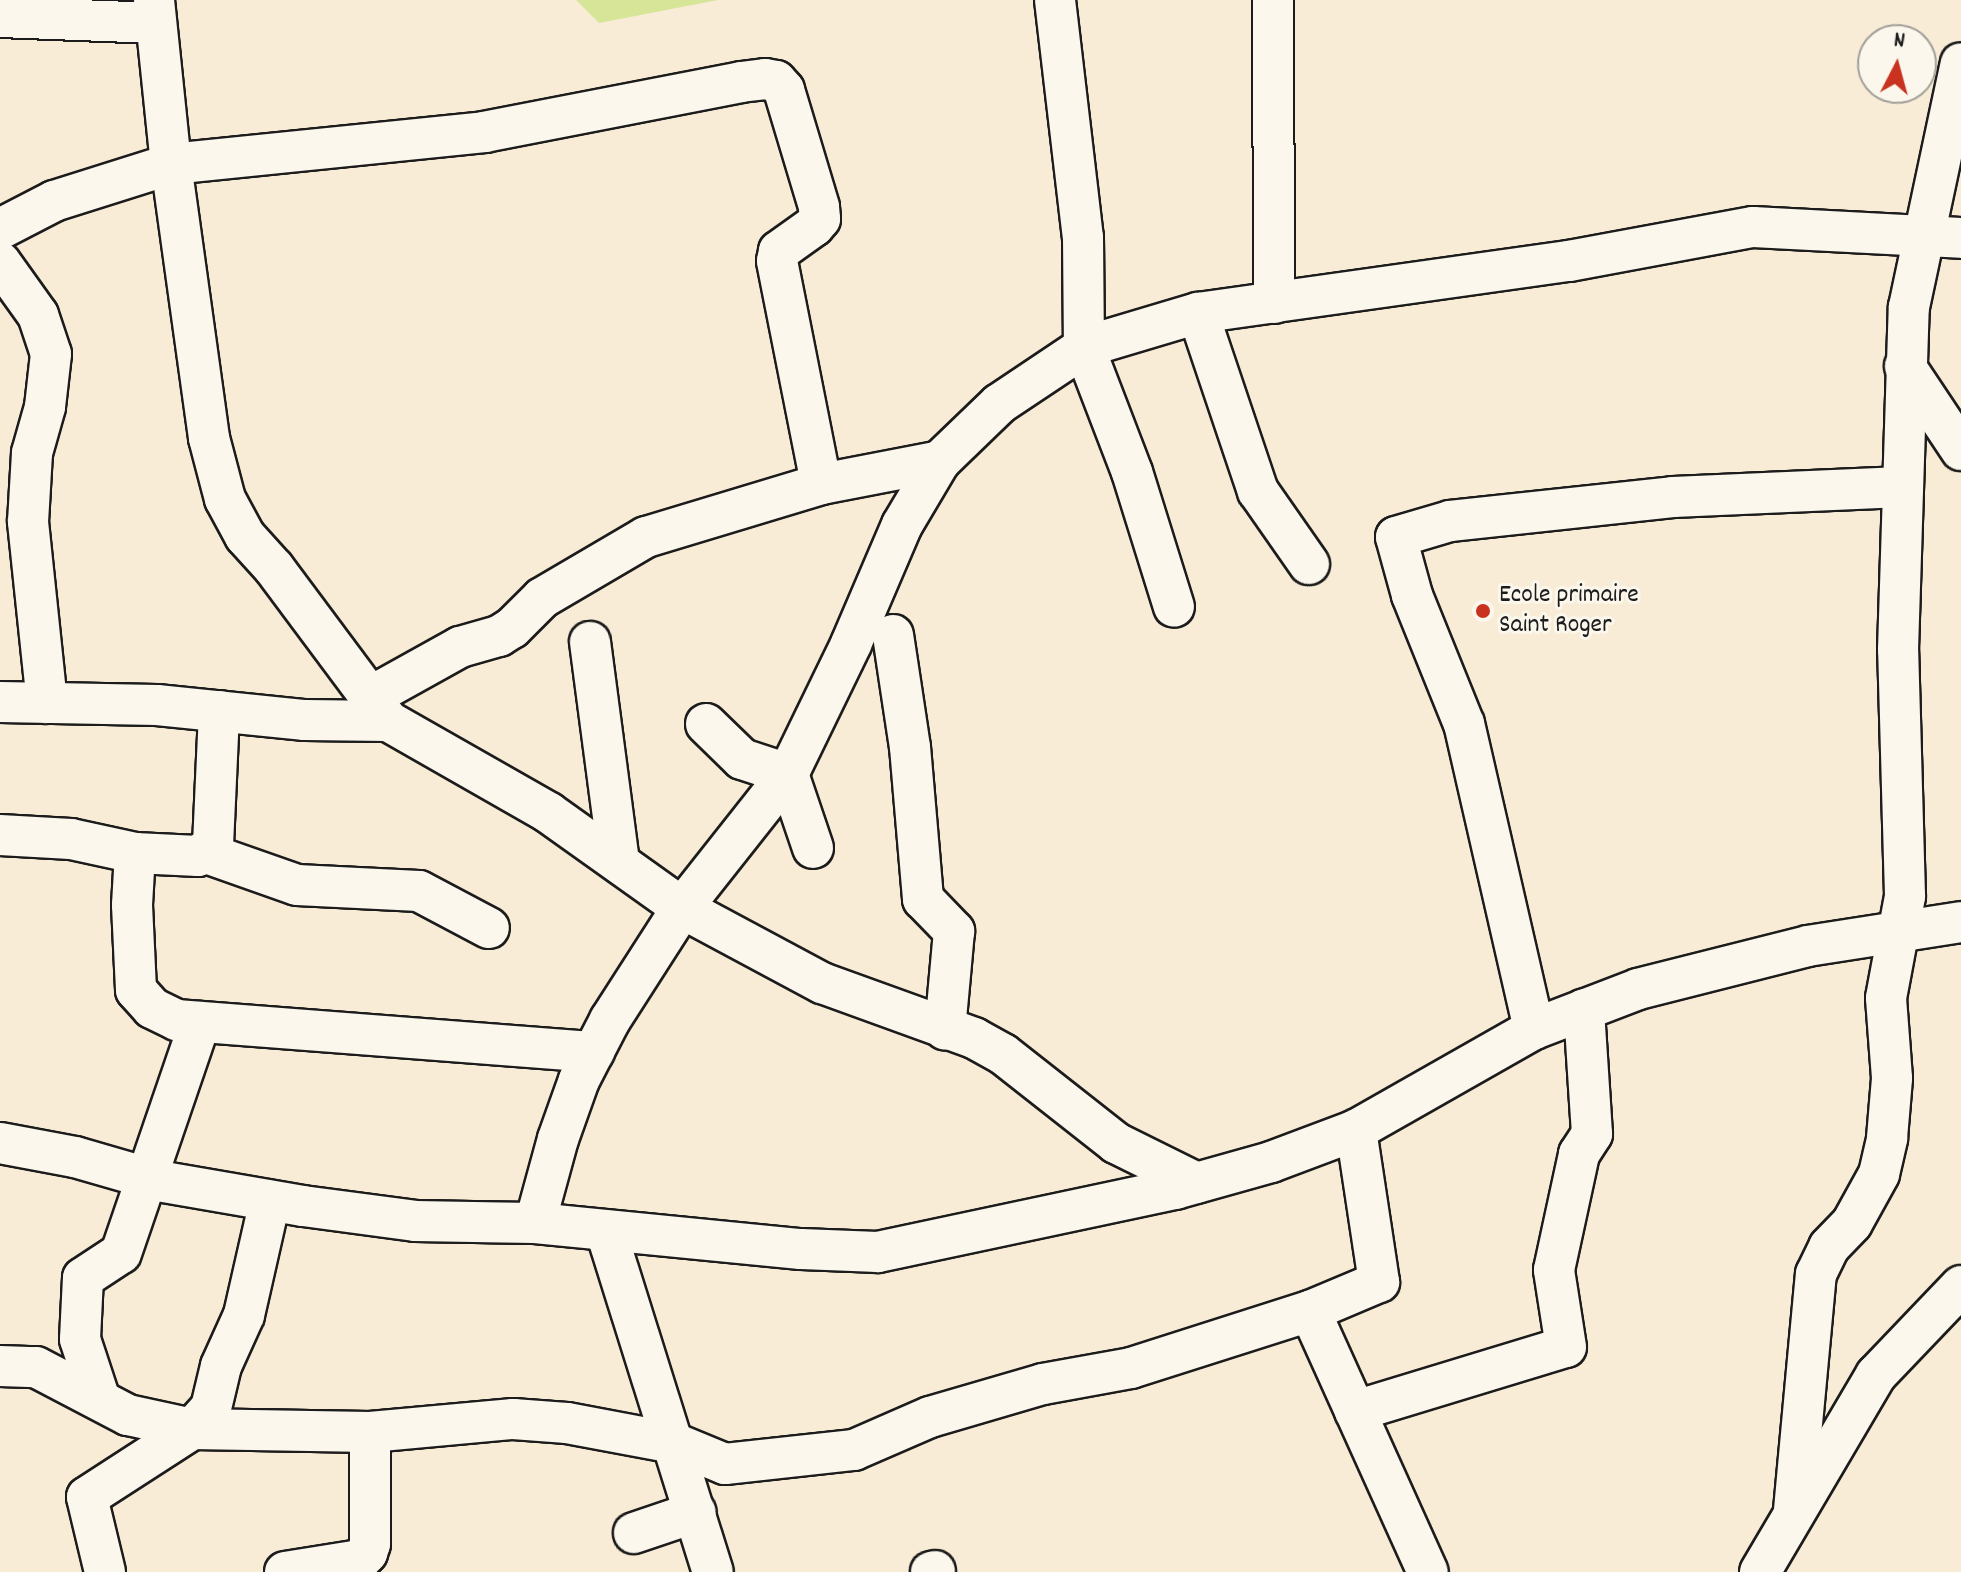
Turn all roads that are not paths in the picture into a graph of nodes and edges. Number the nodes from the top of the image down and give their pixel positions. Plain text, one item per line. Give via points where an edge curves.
1 (1055, 0) edge
2 (1273, 0) edge
3 (155, 12) edge
4 (0, 17) edge
5 (1961, 63) edge
6 (171, 164) junction
7 (0, 229) edge
8 (1942, 238) edge
9 (0, 262) edge
10 (1274, 303) junction
11 (1198, 313) junction
12 (1084, 347) junction
13 (1905, 366) junction
14 (1961, 450) edge
15 (940, 461) junction
16 (821, 484) junction
17 (1902, 487) junction
18 (1309, 564) dead end
19 (1174, 607) dead end
20 (893, 635) dead end
21 (590, 642) dead end
22 (0, 702) edge
23 (47, 703) junction
24 (379, 709) junction
25 (219, 711) junction
26 (706, 724) dead end
27 (788, 774) junction
28 (0, 835) edge
29 (813, 848) dead end
30 (135, 853) junction
31 (206, 853) junction
32 (619, 862) junction
33 (682, 908) junction
34 (1961, 922) edge
35 (489, 928) dead end
36 (1898, 931) junction
37 (1584, 1009) junction
38 (200, 1022) junction
39 (1534, 1029) junction
40 (945, 1030) junction
41 (594, 1052) junction
42 (1356, 1130) junction
43 (0, 1143) edge
44 (148, 1178) junction
45 (1197, 1183) junction
46 (270, 1201) junction
47 (535, 1223) junction
48 (606, 1231) junction
49 (1961, 1286) edge
50 (1310, 1311) junction
51 (0, 1366) edge
52 (100, 1400) junction
53 (1355, 1411) junction
54 (192, 1429) junction
55 (370, 1432) junction
56 (674, 1443) junction
57 (1794, 1510) junction
58 (696, 1512) junction
59 (634, 1533) dead end
60 (105, 1572) edge
61 (295, 1572) edge
62 (713, 1572) edge
63 (1428, 1572) edge
64 (1760, 1572) edge

1 - 12 street via 1083,237
2 - 10 street
3 - 4 street
3 - 6 street
5 - 8 street
6 - 7 street via 54,201
6 - 16 street via 484,132 741,82 776,81 784,90 819,207 820,219 779,251 777,261
6 - 24 street via 209,438 225,499 245,536
8 - 10 street via 1753,227 1569,261
8 - 13 street via 1909,307
9 - 23 street via 38,315 51,354 45,407 32,453 28,522
10 - 11 street
11 - 12 street
11 - 18 street via 1258,491
12 - 15 street via 999,404
12 - 19 street via 1132,472
13 - 14 street
13 - 17 street
15 - 16 street
15 - 27 street via 902,525
16 - 24 street via 646,537 542,598 499,636 460,647
17 - 36 street via 1898,650 1905,896
17 - 39 street via 1673,497 1450,521 1396,537 1412,595 1464,724
20 - 40 street via 910,747 923,899 954,931
21 - 32 street
22 - 23 street
23 - 25 street
24 - 25 street via 305,720
24 - 32 street
25 - 31 street via 213,845
26 - 27 street via 742,759
27 - 29 street
27 - 33 street
28 - 30 street via 71,839
30 - 31 street
30 - 38 street via 136,990 152,1008 177,1020
31 - 35 street via 297,885 419,891
32 - 33 street
33 - 40 street via 822,983
33 - 41 street
34 - 36 street
36 - 37 street via 1721,967
36 - 57 street via 1886,998 1892,1078 1887,1138 1879,1174 1816,1274
37 - 39 street
37 - 53 street via 1592,1134 1579,1154 1554,1270 1566,1347
38 - 41 street
38 - 44 street
39 - 42 street
40 - 45 street via 1003,1054 1116,1143
41 - 47 street via 558,1139
42 - 45 street
42 - 50 street via 1379,1282
43 - 44 street
44 - 46 street
44 - 52 street via 121,1253 83,1278 80,1339
45 - 48 street via 878,1252
46 - 47 street via 415,1221
46 - 54 street via 244,1315 221,1366 211,1408
47 - 48 street
48 - 56 street
49 - 57 street via 1876,1375
50 - 53 street
50 - 56 street via 1131,1368 1043,1384 930,1417 854,1450 725,1464
51 - 52 street via 36,1367
52 - 54 street via 128,1415
53 - 63 street
54 - 55 street
54 - 60 street via 87,1497
55 - 56 street via 513,1419 567,1423
55 - 61 street via 367,1553 360,1560
56 - 58 street
57 - 64 street
58 - 59 street
58 - 62 street

